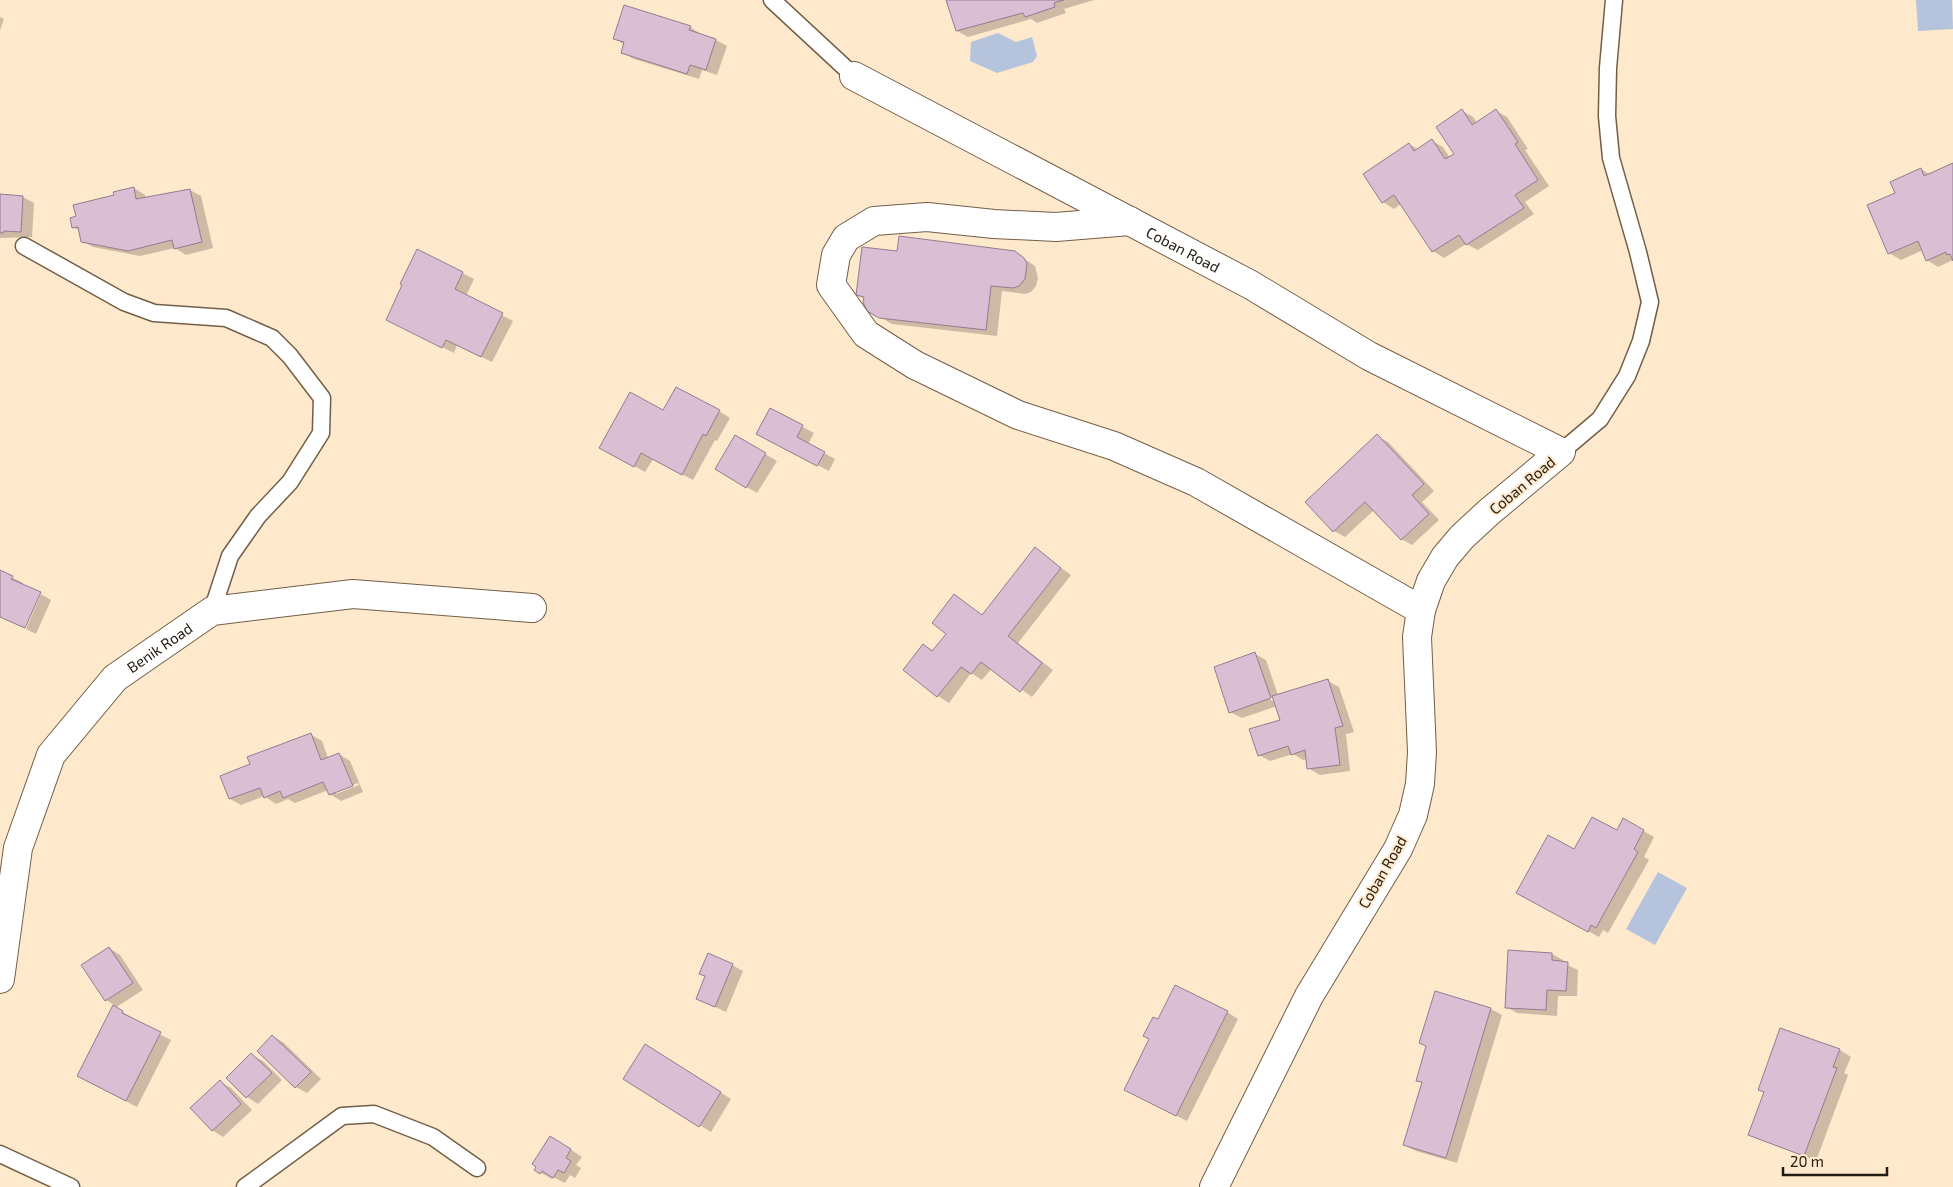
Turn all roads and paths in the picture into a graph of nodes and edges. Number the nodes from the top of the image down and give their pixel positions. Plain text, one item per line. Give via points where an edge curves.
1 (772, 0) edge
2 (1614, 0) edge
3 (854, 76) joint
4 (1130, 221) junction
5 (24, 246) dead end
6 (1561, 452) junction
7 (532, 608) dead end
8 (1421, 610) junction
9 (212, 611) junction
10 (0, 979) edge
11 (0, 1154) edge
12 (478, 1168) dead end
13 (71, 1187) edge
14 (245, 1187) edge
15 (1214, 1187) edge

1 - 3 lane
2 - 6 lane via 1607,116 1611,158 1650,302 1641,341 1627,376 1600,419
3 - 4 street, Coban Road
4 - 6 street, Coban Road via 1251,284 1369,356
4 - 8 street via 1056,227 927,217 874,221 846,238 836,255 831,284 866,334 915,366 1018,415 1114,446 1196,482
5 - 9 lane via 124,302 154,313 226,318 272,338 322,398 321,433 290,482 258,516 230,556
6 - 8 street, Coban Road via 1462,537 1436,573
7 - 9 street, Benik Road via 353,594
8 - 15 street, Coban Road via 1417,637 1422,752 1420,784 1412,816 1398,849 1309,996
9 - 10 street, Benik Road via 115,678 51,755 18,848
11 - 13 lane
12 - 14 lane via 432,1137 374,1114 342,1116

